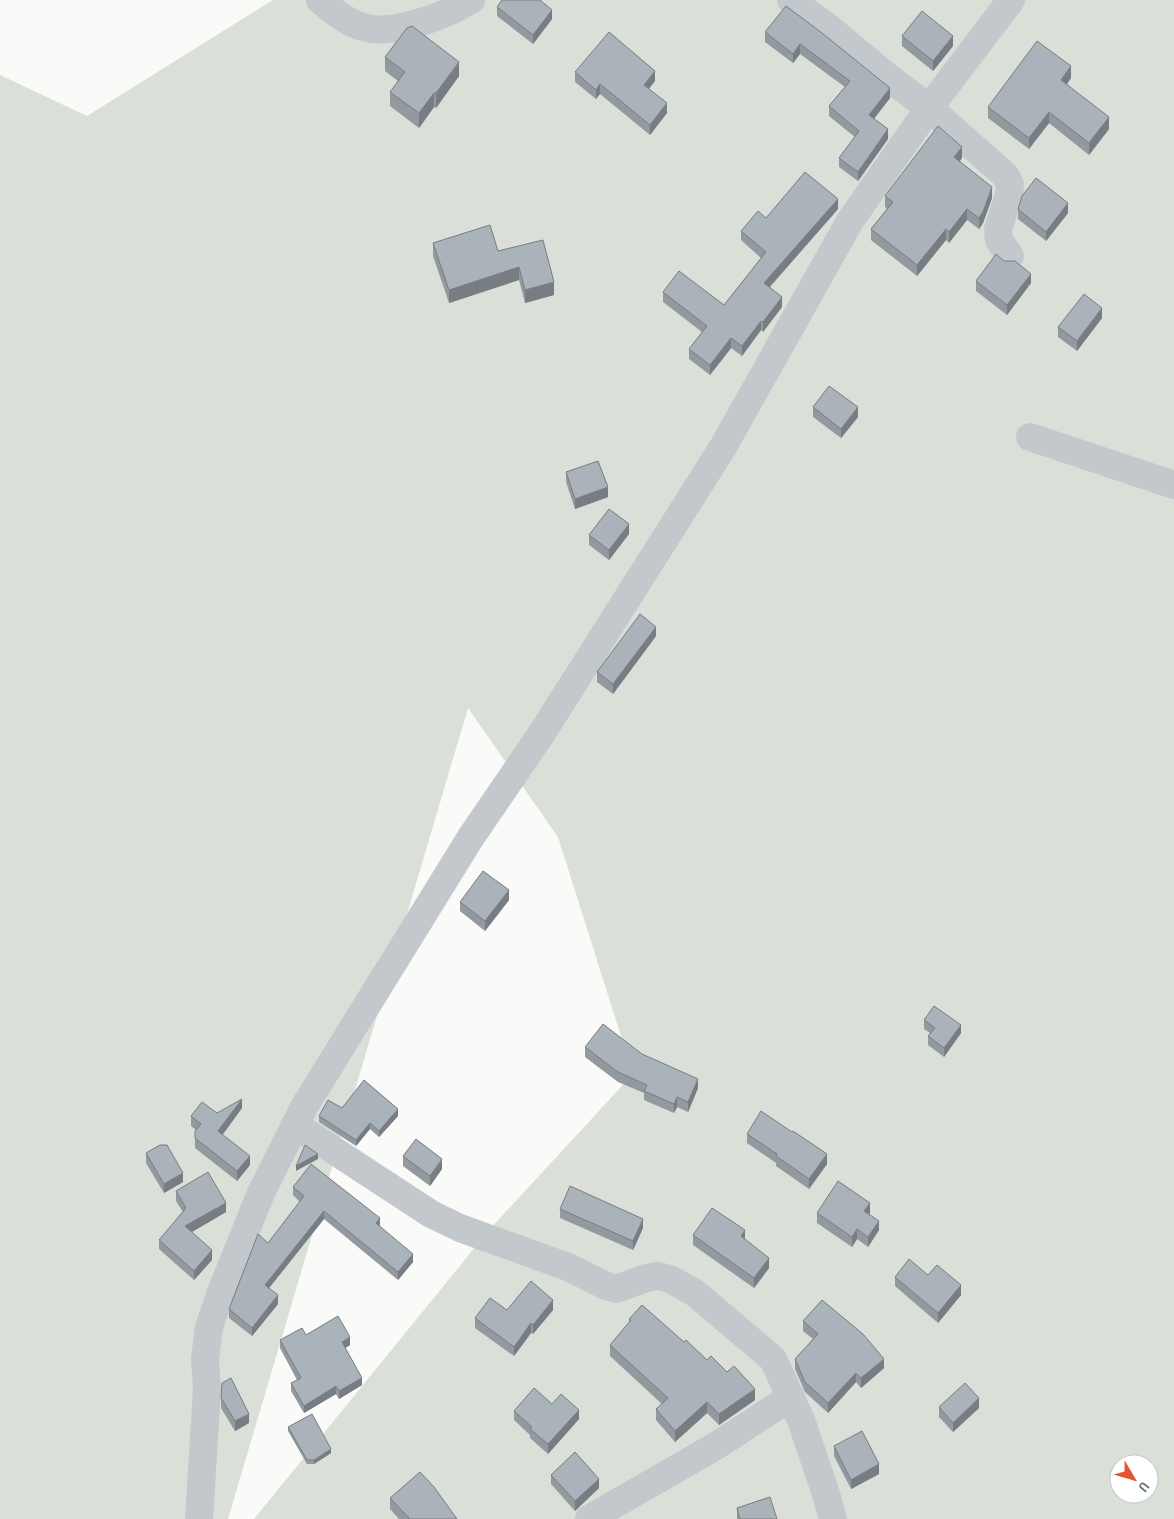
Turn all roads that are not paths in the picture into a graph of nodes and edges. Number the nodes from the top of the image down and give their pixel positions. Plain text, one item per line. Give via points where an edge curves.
1 (320, 0) edge
2 (470, 0) edge
3 (791, 0) edge
4 (1011, 0) edge
5 (929, 108) junction
6 (1010, 256) dead end
7 (1030, 437) dead end
8 (1174, 486) edge
9 (295, 1125) junction
10 (791, 1397) junction
11 (199, 1519) edge
12 (589, 1519) edge
13 (833, 1519) edge

1 - 2 street via 354,23 377,29 426,21 455,10
3 - 5 street
4 - 5 street
5 - 6 street via 1005,174 1010,184 1009,195 998,229 999,240
5 - 9 street via 850,221 723,447 542,733 471,837
7 - 8 street
9 - 10 street via 431,1214 460,1228 568,1267 616,1289 646,1278 670,1279 695,1293 770,1355
9 - 11 street via 261,1193 208,1327
10 - 12 street via 716,1446
10 - 13 street

